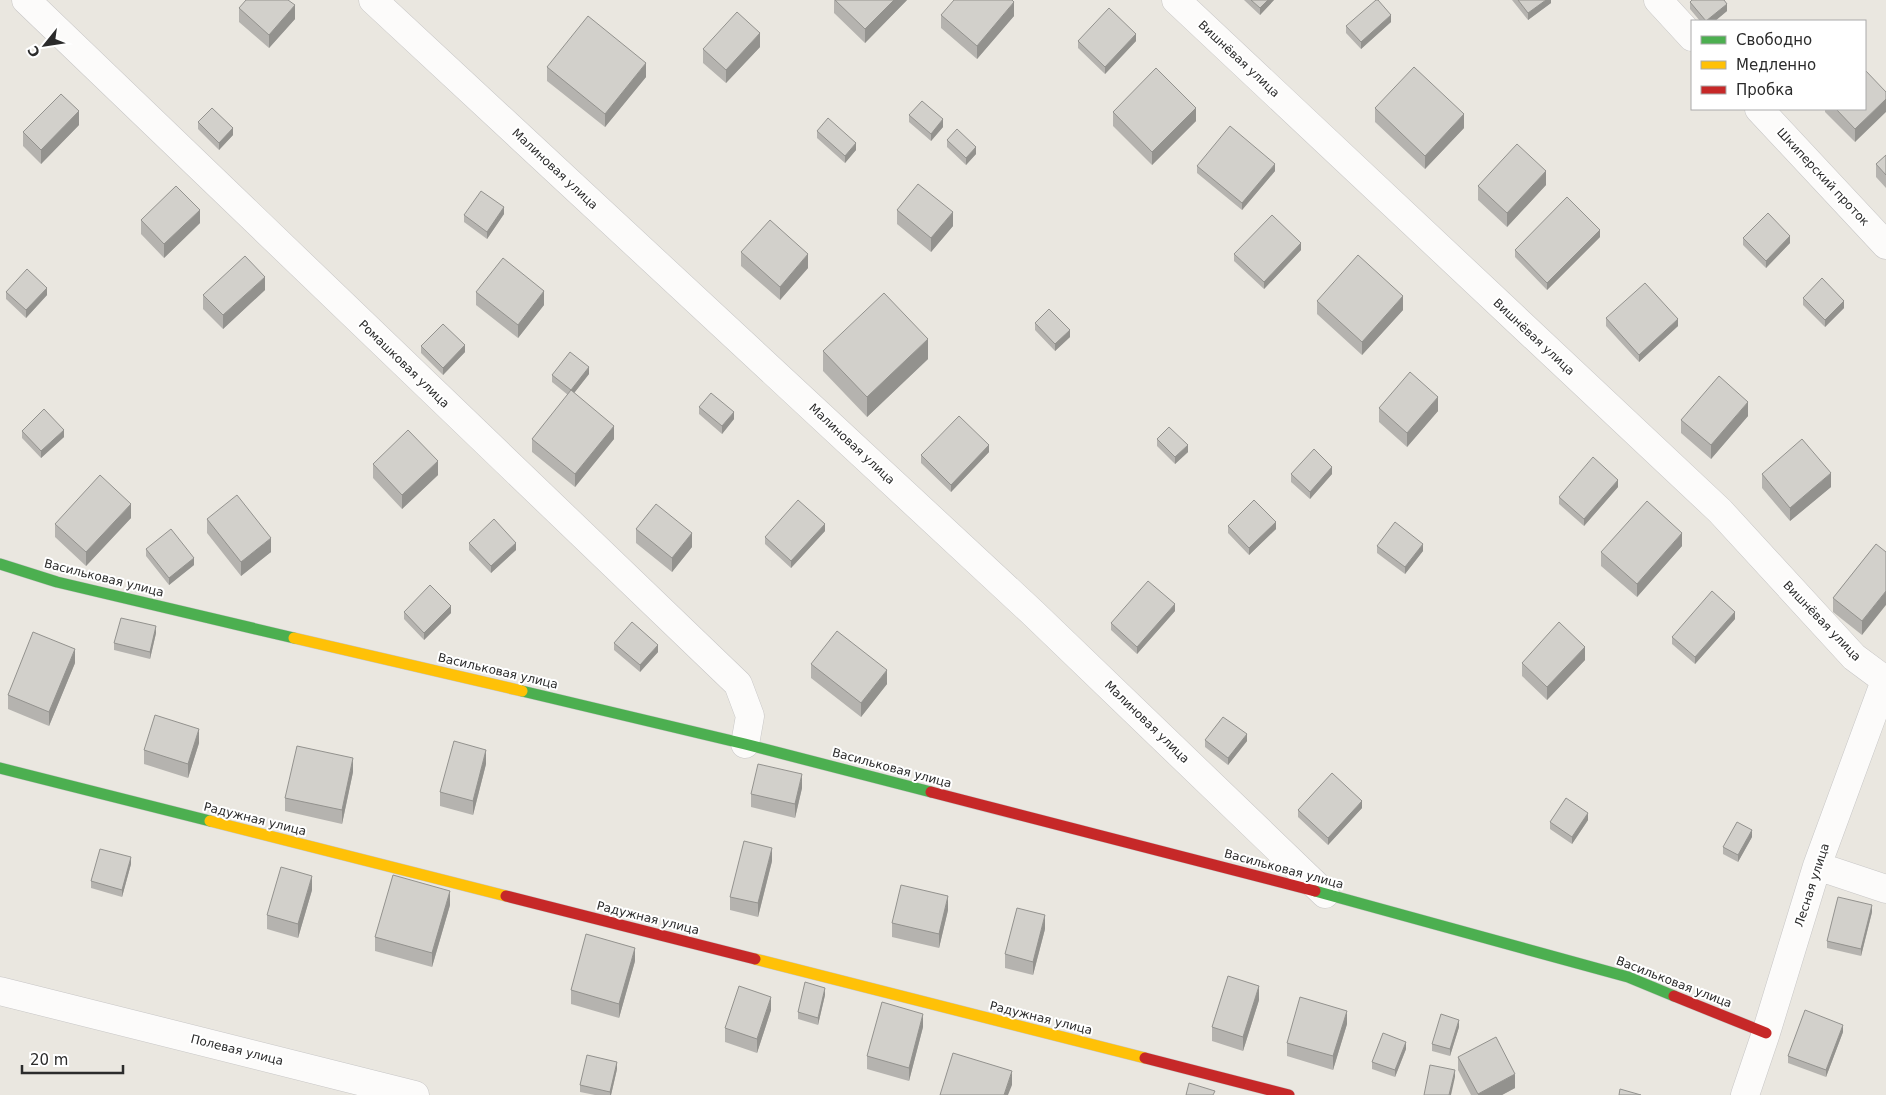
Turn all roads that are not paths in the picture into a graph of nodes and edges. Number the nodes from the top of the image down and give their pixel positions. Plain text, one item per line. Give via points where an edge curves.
1 (26, 0) edge
2 (374, 0) edge
3 (1176, 0) edge
4 (1658, 0) edge
5 (1691, 36) edge
6 (1760, 110) edge
7 (1886, 245) edge
8 (0, 564) edge
9 (1885, 679) edge
10 (745, 744) junction
11 (0, 768) edge
12 (1817, 866) junction
13 (1886, 889) edge
14 (1325, 894) junction
15 (0, 991) edge
16 (1766, 1033) junction
17 (415, 1095) edge
18 (1289, 1095) edge
19 (1745, 1095) edge

1 - 10 street, Ромашковая улица via 738,684 750,716
2 - 14 street, Малиновая улица via 1033,613
3 - 9 street, Вишнёвая улица via 1720,511 1854,657
4 - 5 street
6 - 7 street, Шкиперский проток
8 - 10 street, Васильковая улица via 57,582
9 - 12 street, Лесная улица
10 - 14 street, Васильковая улица
11 - 18 street, Радужная улица
12 - 13 street
12 - 16 street, Лесная улица
14 - 16 street, Васильковая улица via 1628,978
15 - 17 street, Полевая улица
16 - 19 street, Лесная улица

